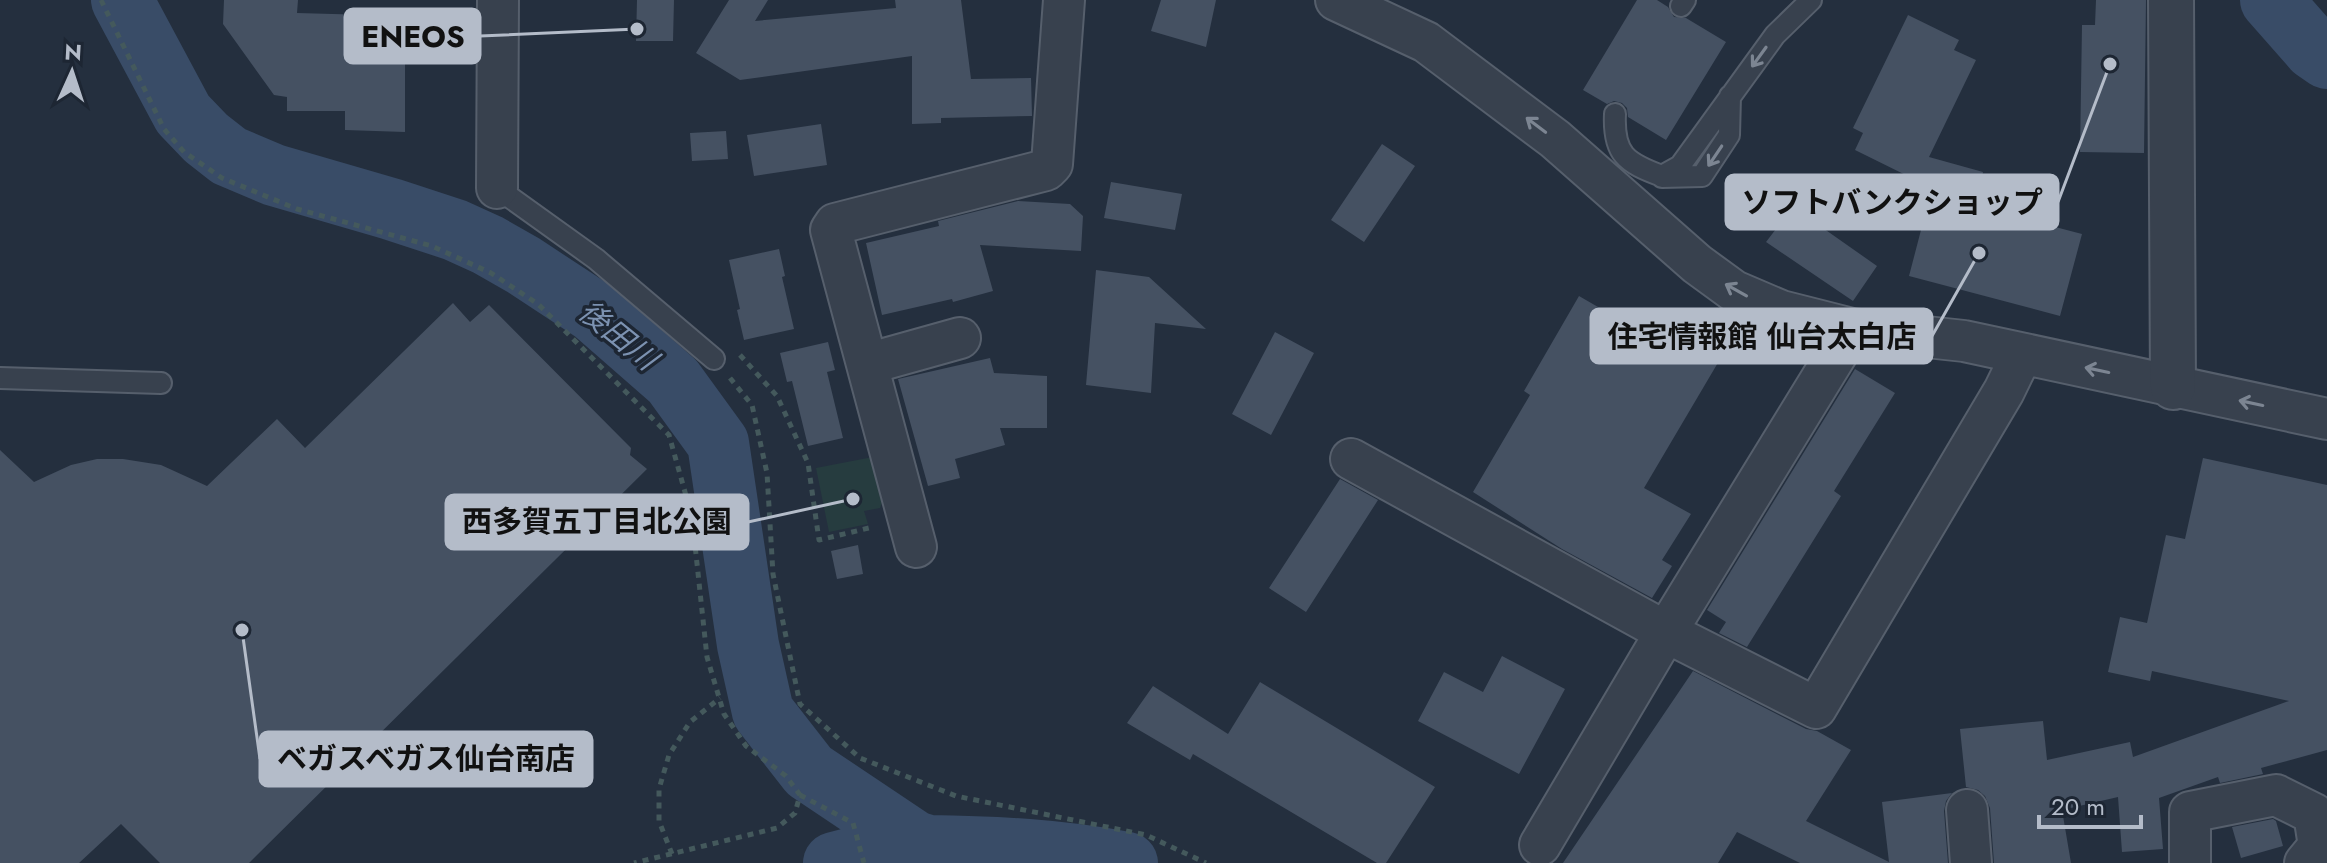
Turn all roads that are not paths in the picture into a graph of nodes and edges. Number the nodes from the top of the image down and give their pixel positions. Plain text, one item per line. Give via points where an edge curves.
1 (498, 0) edge
2 (1064, 0) edge
3 (1336, 0) edge
4 (1811, 0) edge
5 (2171, 0) edge
6 (1615, 114) dead end
7 (497, 188) joint
8 (1852, 329) junction
9 (960, 338) dead end
10 (2022, 354) junction
11 (711, 356) road end
12 (867, 364) junction
13 (0, 378) edge
14 (161, 383) dead end
15 (2173, 387) junction
16 (2327, 419) edge
17 (1351, 459) dead end
18 (912, 533) road end
19 (1666, 632) junction
20 (1967, 810) dead end
21 (1540, 845) dead end
22 (1971, 863) edge
23 (2190, 863) edge
24 (2305, 863) edge

1 - 7 street
2 - 12 street via 1052,164 1046,170 835,224 831,230
8 -> 3 street via 1781,311 1734,291 1555,139 1426,42
4 -> 6 lane via 1775,35 1680,166 1662,176 1636,167 1614,137
5 - 15 street
7 - 11 lane via 596,259
8 - 10 street via 1964,341
8 - 19 street
9 - 12 street
15 -> 10 street
10 - 19 street via 1816,708
12 - 18 street
13 - 14 lane
16 -> 15 street
17 - 19 street
19 - 21 street
20 - 22 street
23 - 24 street via 2190,812 2276,795 2314,814 2319,846

